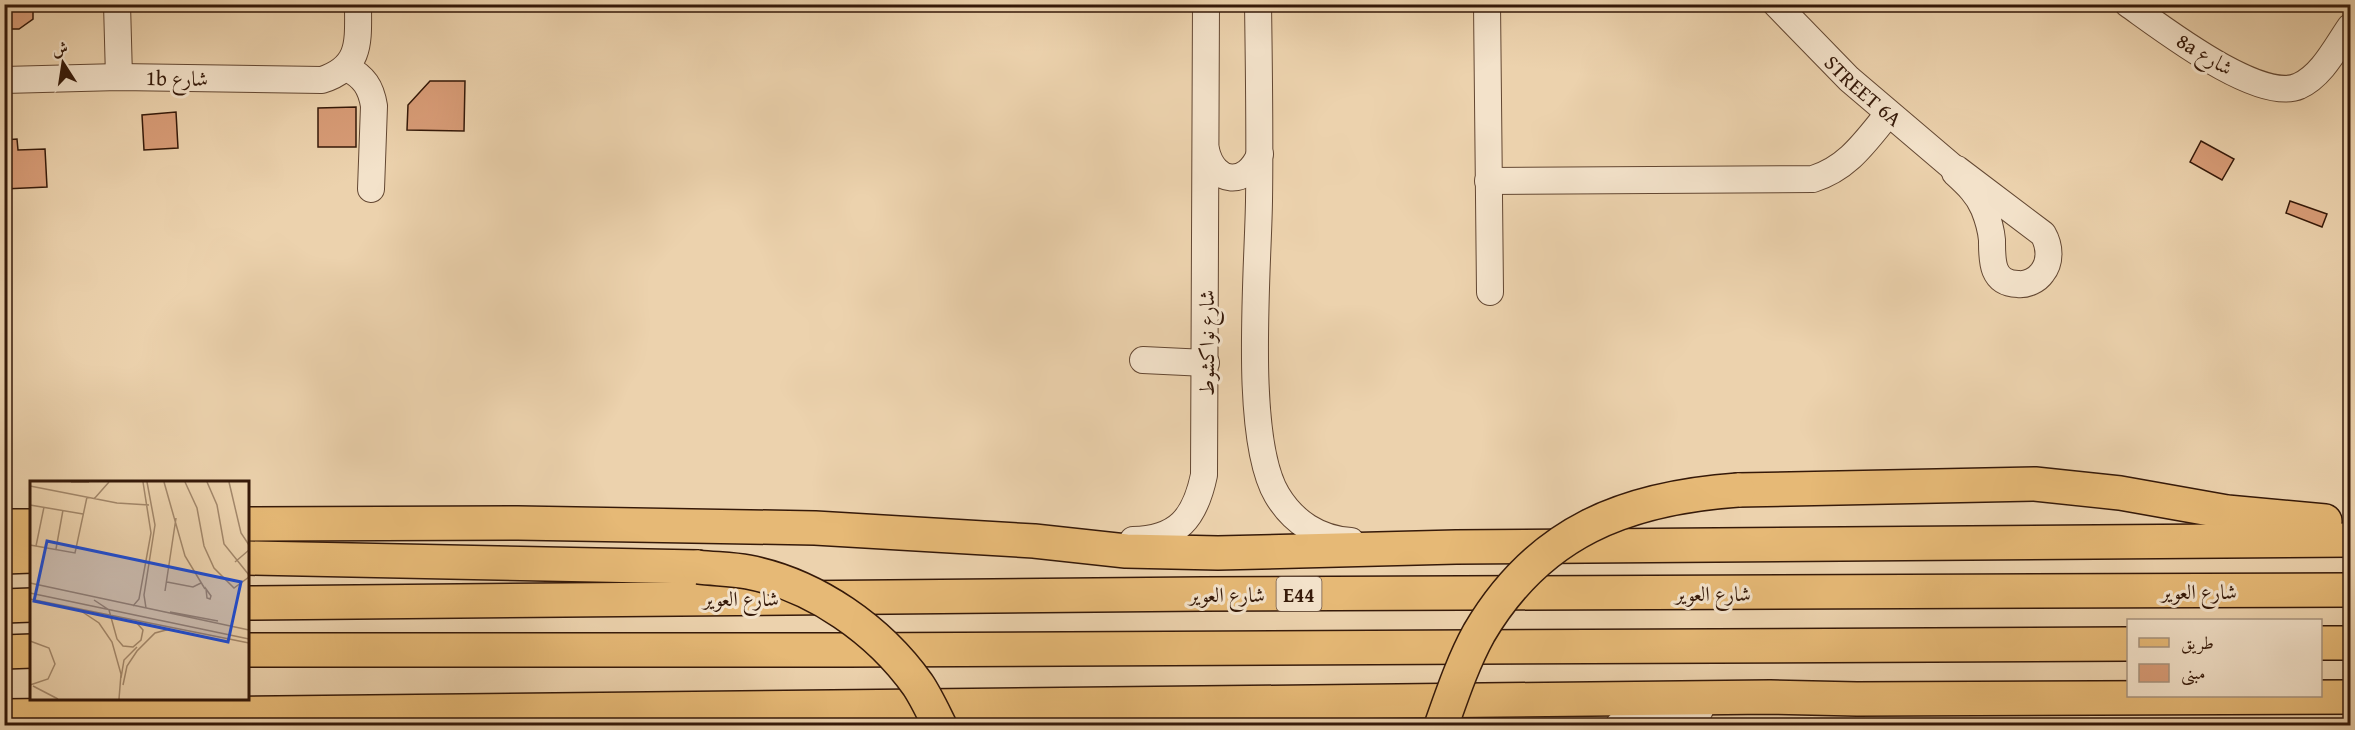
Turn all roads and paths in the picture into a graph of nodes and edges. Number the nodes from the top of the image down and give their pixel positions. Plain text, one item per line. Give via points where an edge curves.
1 (117, 4) edge
2 (358, 4) edge
3 (1206, 4) edge
4 (1258, 4) edge
5 (1487, 4) edge
6 (1776, 4) edge
7 (2128, 4) edge
8 (2350, 27) edge
9 (347, 68) junction
10 (118, 77) junction
11 (4, 80) edge
12 (1888, 114) junction
13 (1206, 150) junction
14 (1260, 154) junction
15 (1956, 170) junction
16 (1488, 181) junction
17 (371, 189) dead end
18 (1490, 292) dead end
19 (1143, 360) dead end
20 (1206, 363) junction
21 (2350, 522) edge
22 (249, 524) edge
23 (4, 526) edge
24 (30, 526) edge
25 (2350, 540) edge
26 (1034, 541) junction
27 (1456, 547) junction
28 (30, 556) edge
29 (4, 557) edge
30 (249, 558) edge
31 (2350, 590) edge
32 (249, 603) edge
33 (30, 605) edge
34 (4, 606) edge
35 (2322, 643) edge
36 (2350, 643) edge
37 (2127, 644) edge
38 (249, 650) edge
39 (30, 651) edge
40 (4, 652) edge
41 (2350, 697) edge
42 (1857, 699) junction
43 (1121, 704) junction
44 (388, 711) junction
45 (4, 716) edge
46 (526, 726) edge
47 (940, 726) edge
48 (1251, 726) edge
49 (1441, 726) edge
50 (1618, 726) edge

1 - 10 street
2 - 9 street via 357,46
3 - 13 street, شارع نواكشوط
4 - 14 street
5 - 16 street
6 - 12 street, STREET 6A
7 - 8 street, 8a شارع via 2253,83 2276,90 2288,90 2313,77
9 - 10 street, 1b شارع via 329,78 309,81
9 - 17 street via 366,83 372,94
10 - 11 street, 1b شارع
12 - 15 street, STREET 6A
12 - 16 street via 1851,159 1813,178
13 - 14 street via 1209,162 1225,177 1247,173
13 - 20 street, شارع نواكشوط
14 - 27 street via 1256,390 1266,466 1276,494 1294,517 1318,534 1342,541
15 - 15 street, STREET 6A via 1986,214 1994,271 2011,283 2025,284 2038,278 2048,260 2043,234
16 - 18 street
19 - 20 street
20 - 26 street, شارع نواكشوط via 1204,475 1200,496 1177,528 1152,539
21 - 49 main road, bridge via 2227,512 2120,493 2035,484 1694,493 1620,510 1554,548 1506,595 1479,634
22 - 26 main road via 815,528
23 - 24 main road
25 - 27 main road
26 - 27 main road via 1126,551 1194,552
28 - 29 main road
30 - 47 main road, bridge via 698,567 749,573 799,588 844,612 884,647 918,685
31 - 32 main road, شارع العوير / E44 via 1202,594
33 - 34 main road
35 - 36 main road
37 - 38 main road
39 - 40 main road
41 - 42 main road
42 - 43 main road
42 - 50 street via 1699,710
43 - 44 main road
43 - 48 main road via 1207,713
44 - 45 main road
44 - 46 street via 434,722

